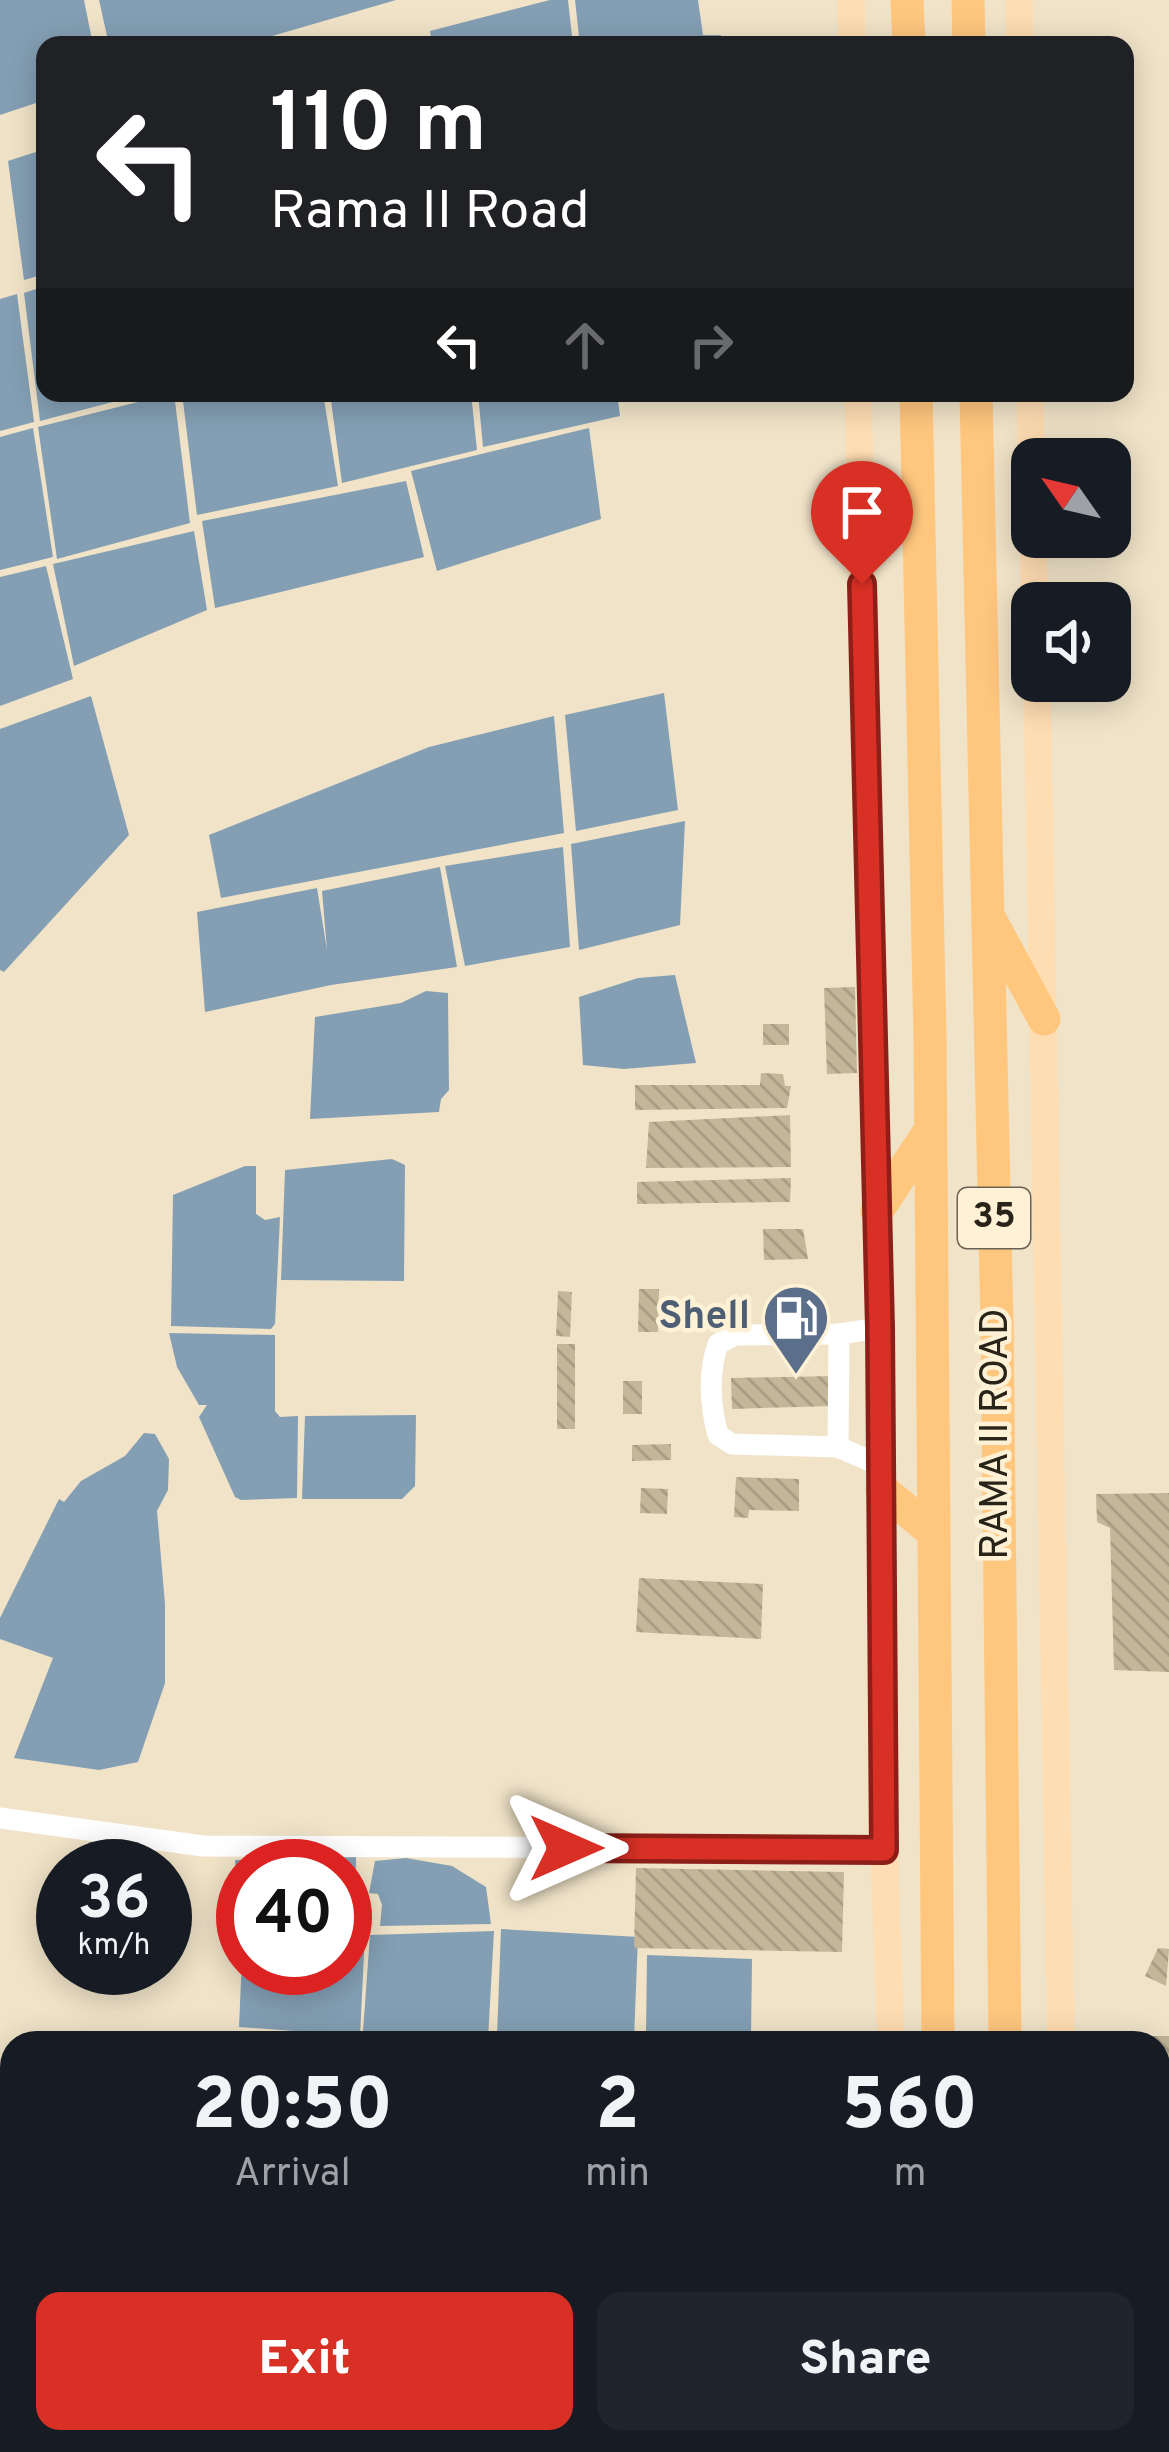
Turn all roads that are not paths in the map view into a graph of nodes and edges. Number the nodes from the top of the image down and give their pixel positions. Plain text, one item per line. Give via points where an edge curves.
1 (851, 0) edge
2 (908, 0) edge
3 (968, 0) edge
4 (1019, 0) edge
5 (852, 36) edge
6 (909, 36) edge
7 (969, 36) edge
8 (1020, 36) edge
9 (858, 402) edge
10 (916, 402) edge
11 (976, 402) edge
12 (1030, 402) edge
13 (1031, 438) edge
14 (1037, 702) edge
15 (988, 914) junction
16 (1044, 1019) junction
17 (929, 1132) junction
18 (877, 1211) junction
19 (880, 1328) junction
20 (839, 1334) junction
21 (838, 1447) junction
22 (882, 1478) junction
23 (933, 1532) junction
24 (0, 1818) edge
25 (884, 1850) junction
26 (891, 2031) edge
27 (938, 2031) edge
28 (1005, 2031) edge
29 (1061, 2031) edge

1 - 5 main road
2 - 6 highway
3 - 7 highway
4 - 8 main road
9 - 18 main road
10 - 17 highway, RAMA II ROAD / 35
11 - 15 highway, RAMA II ROAD / 35
12 - 13 main road
14 - 16 main road, RAMA II ROAD / 35
15 - 16 highway
15 - 28 highway, RAMA II ROAD / 35
16 - 29 main road, RAMA II ROAD / 35
17 - 18 highway
17 - 23 highway, RAMA II ROAD / 35
18 - 19 main road
19 - 20 street
19 - 22 main road
20 - 21 street
20 - 21 street via 735,1335 718,1344 712,1362 718,1435 732,1444
21 - 22 street
22 - 23 highway
22 - 25 main road
23 - 27 highway, RAMA II ROAD / 35
24 - 25 street via 203,1846
25 - 26 main road

